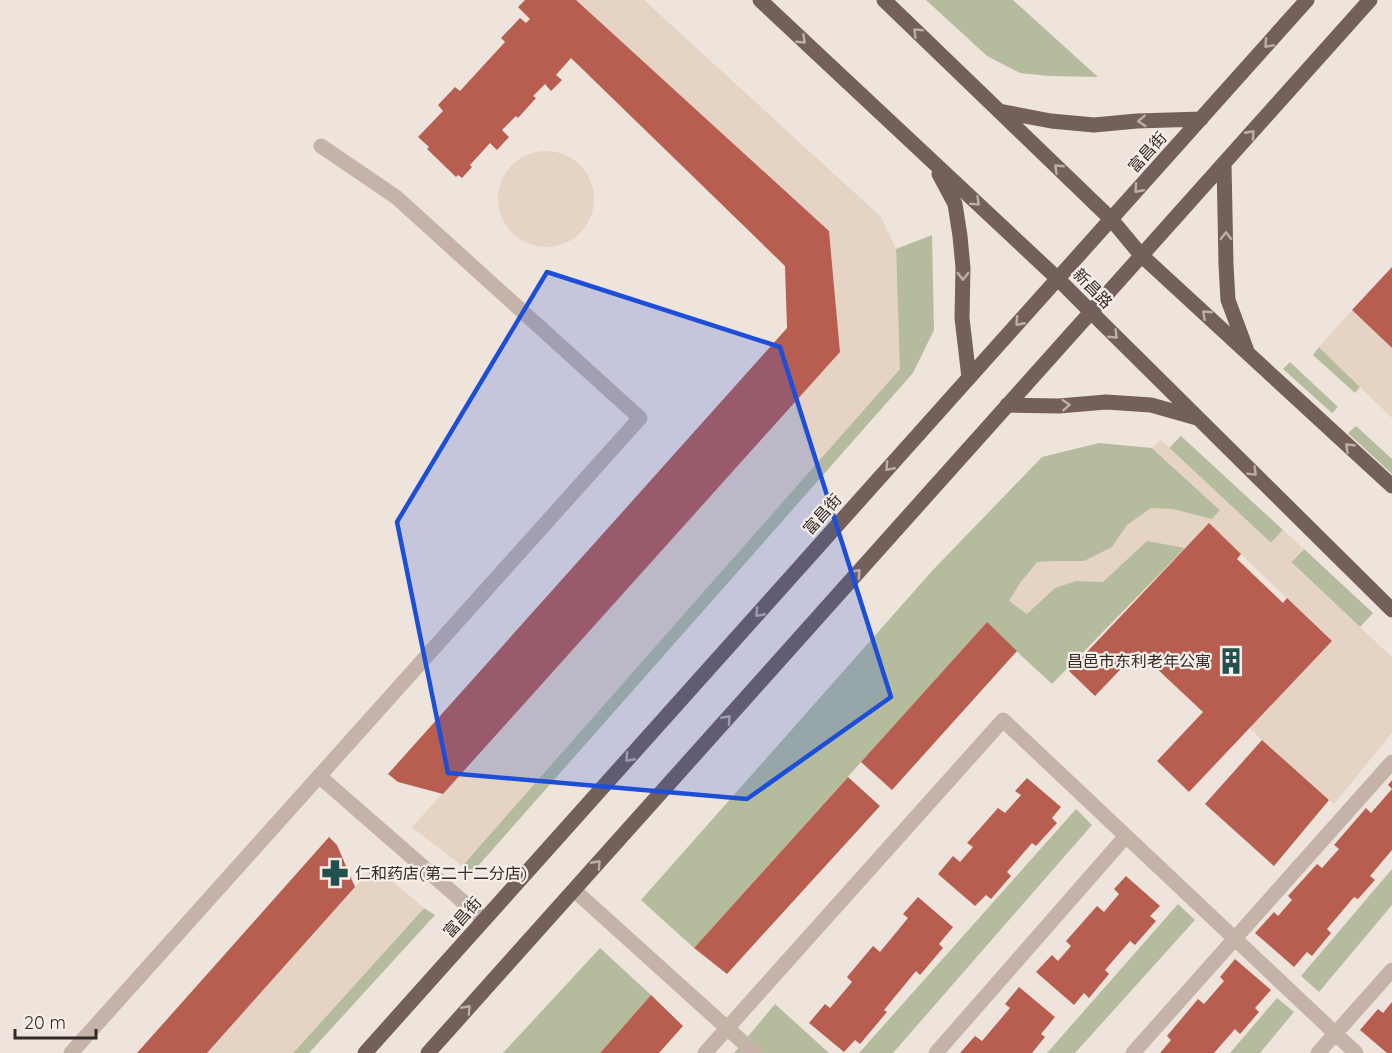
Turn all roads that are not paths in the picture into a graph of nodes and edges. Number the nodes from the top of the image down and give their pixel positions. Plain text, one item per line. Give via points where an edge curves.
1 (760, 0) edge
2 (884, 0) edge
3 (1307, 0) edge
4 (1370, 0) edge
5 (999, 111) junction
6 (1201, 119) junction
7 (321, 146) dead end
8 (932, 161) junction
9 (1224, 163) junction
10 (1111, 219) junction
11 (1142, 255) junction
12 (1058, 279) junction
13 (1090, 312) junction
14 (1248, 354) junction
15 (969, 378) junction
16 (1007, 405) junction
17 (1198, 418) junction
18 (1392, 486) edge
19 (1392, 610) edge
20 (1392, 762) edge
21 (319, 776) junction
22 (1126, 836) junction
23 (574, 890) junction
24 (484, 920) junction
25 (1235, 939) junction
26 (1392, 970) edge
27 (727, 1028) junction
28 (1335, 1034) junction
29 (70, 1053) edge
30 (365, 1053) edge
31 (428, 1053) edge
32 (705, 1053) edge
33 (755, 1053) edge
34 (936, 1053) edge
35 (1133, 1053) edge
36 (1318, 1053) edge
37 (1356, 1053) edge

1 -> 8 main road, 新昌路
5 -> 2 main road
3 -> 6 main road, 富昌街
9 -> 4 main road
6 -> 5 main road via 1094,125
10 -> 5 main road
6 -> 10 main road, 富昌街
7 - 21 street via 396,197 640,418
8 -> 12 main road, 新昌路
8 -> 15 main road via 955,204
9 - 11 main road
14 -> 9 main road via 1228,300
10 - 11 main road
10 - 12 main road, 富昌街
11 - 13 main road
14 -> 11 main road
12 - 13 main road, 新昌路
12 -> 15 main road, 富昌街
13 - 16 main road
13 -> 17 main road, 新昌路
18 -> 14 main road
15 -> 24 main road, 富昌街
16 -> 17 main road via 1151,405
23 -> 16 main road
17 -> 19 main road, 新昌路
20 - 25 street
21 - 24 street
21 - 29 street
22 - 25 street
22 - 27 street via 1003,720
22 - 34 street
23 - 27 street
31 -> 23 main road
24 - 30 main road, 富昌街
25 - 28 street
25 - 35 street
26 - 28 street
27 - 32 street
27 - 33 street
28 - 36 street
28 - 37 street

